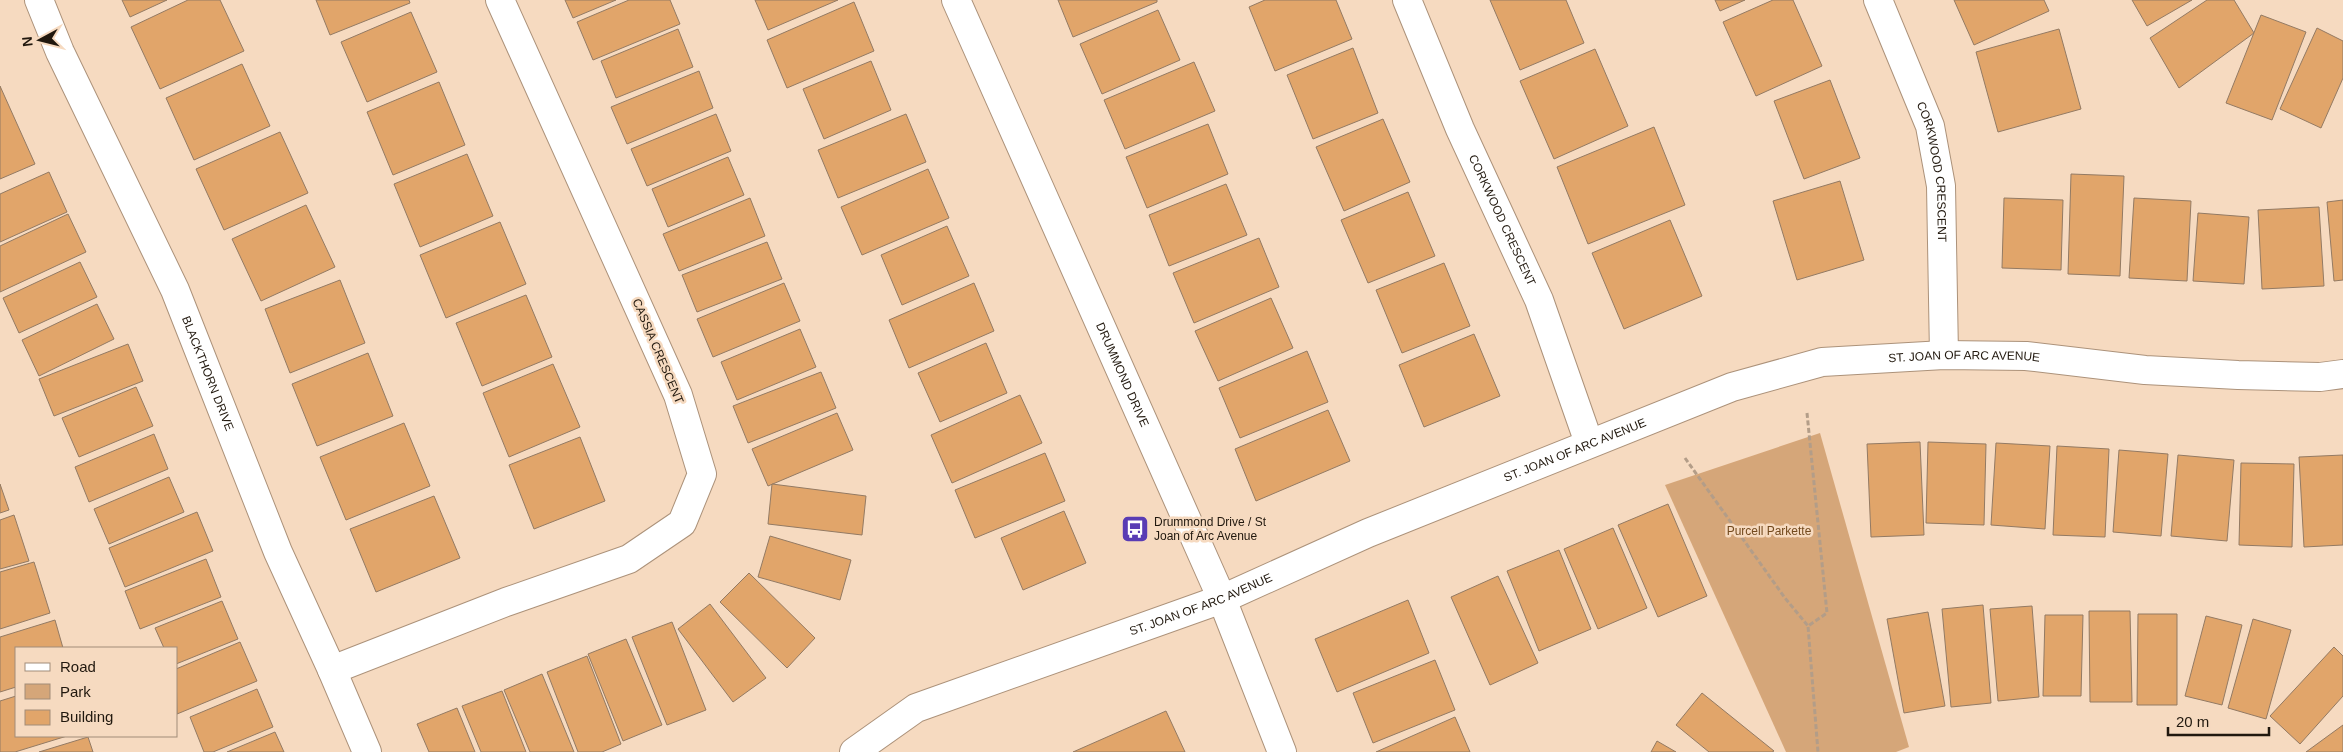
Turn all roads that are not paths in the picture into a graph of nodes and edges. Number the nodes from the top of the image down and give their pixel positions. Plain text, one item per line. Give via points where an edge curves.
1 (39, 0) edge
2 (500, 0) edge
3 (956, 0) edge
4 (1407, 0) edge
5 (1878, 0) edge
6 (1944, 355) junction
7 (2343, 374) edge
8 (1589, 443) junction
9 (1222, 599) junction
10 (332, 670) junction
11 (366, 752) edge
12 (854, 752) edge
13 (1282, 752) edge

1 - 10 street, BLACKTHORN DRIVE via 60,52 175,290 278,552
2 - 10 street, CASSIA CRESCENT via 678,395 702,474 682,523 629,559 506,602
3 - 9 street, DRUMMOND DRIVE
4 - 8 street, CORKWOOD CRESCENT via 1460,129 1539,300
5 - 6 street, CORKWOOD CRESCENT via 1930,126 1940,177
6 - 7 street, ST. JOAN OF ARC AVENUE via 2026,356 2145,370 2238,375 2320,377
6 - 8 street, ST. JOAN OF ARC AVENUE via 1822,362 1732,387
8 - 9 street, ST. JOAN OF ARC AVENUE via 1368,533
9 - 12 street, ST. JOAN OF ARC AVENUE via 916,708
9 - 13 street, DRUMMOND DRIVE
10 - 11 street, BLACKTHORN DRIVE

